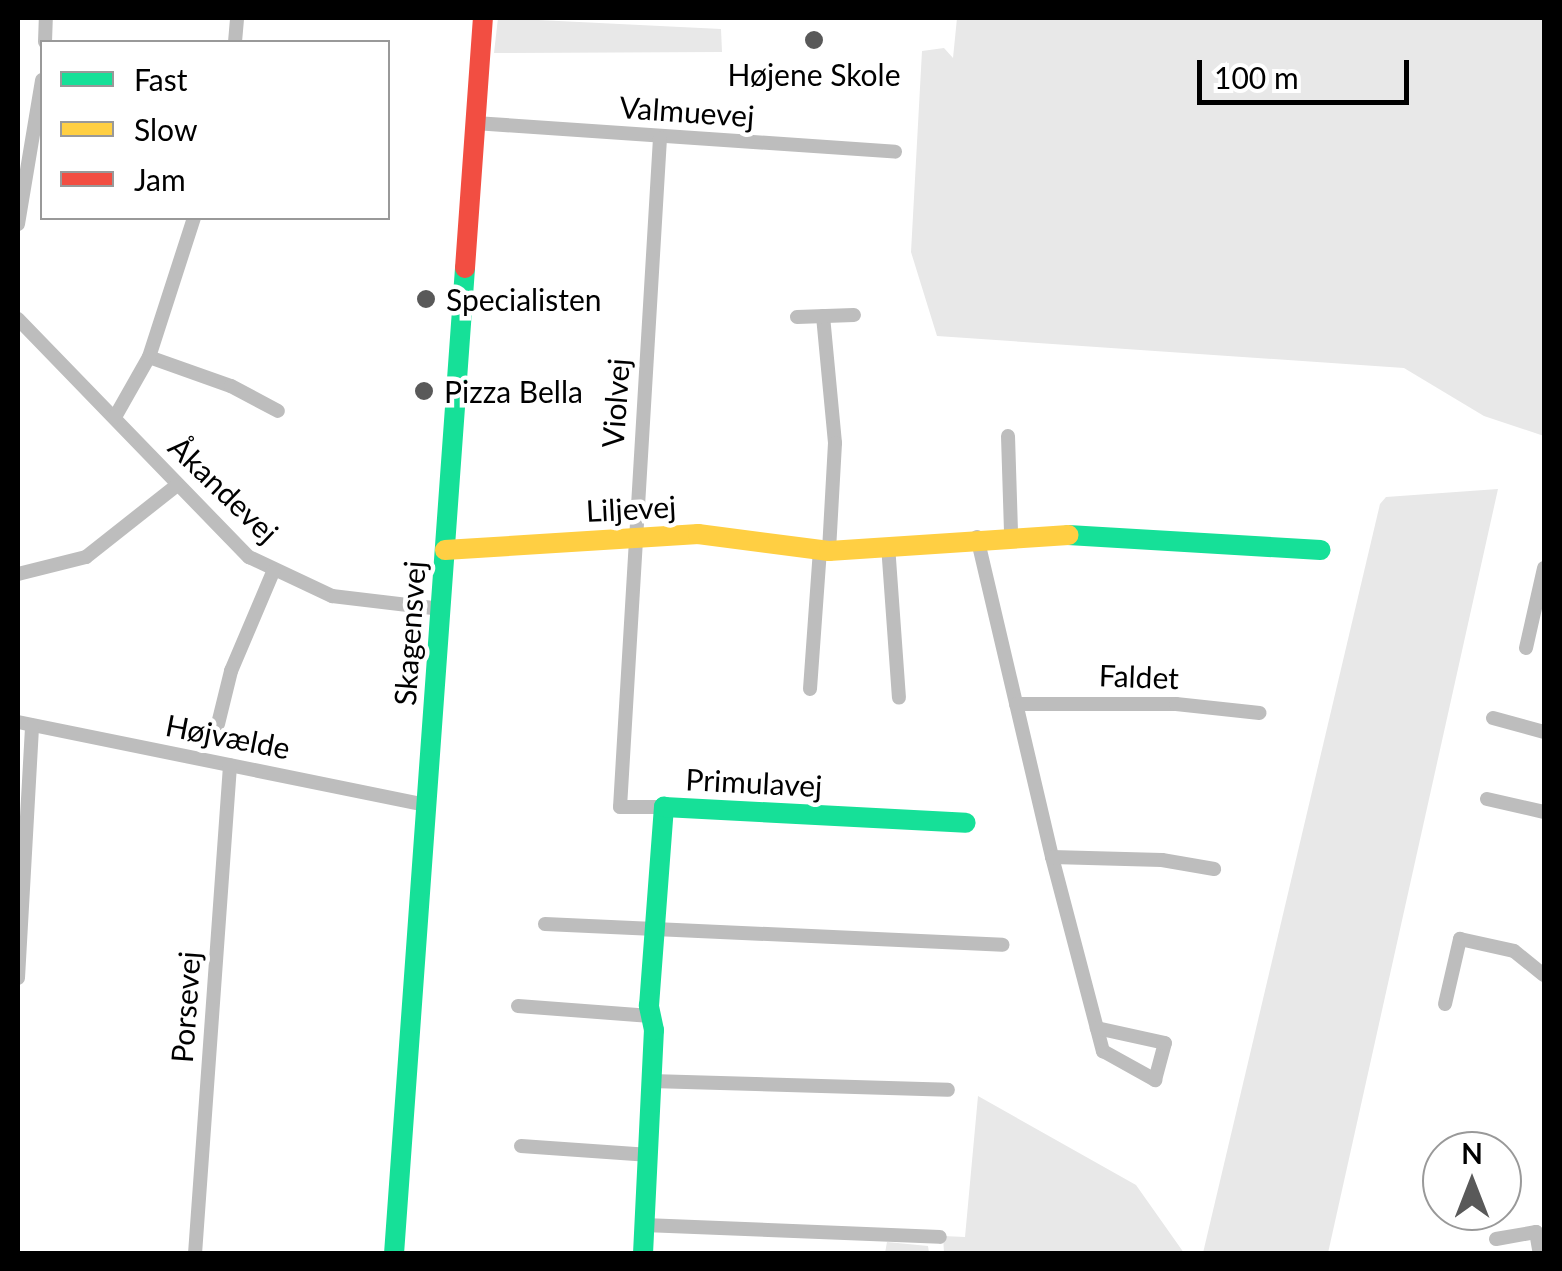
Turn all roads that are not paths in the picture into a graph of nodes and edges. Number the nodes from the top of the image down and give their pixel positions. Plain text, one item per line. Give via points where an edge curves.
1 (482, 18) edge
2 (40, 92) edge
3 (475, 123) junction
4 (660, 138) junction
5 (895, 152) dead end
6 (193, 220) edge
7 (18, 224) edge
8 (854, 315) dead end
9 (824, 316) junction
10 (797, 317) dead end
11 (18, 318) edge
12 (148, 357) junction
13 (278, 411) dead end
14 (115, 417) junction
15 (1008, 436) dead end
16 (176, 486) junction
17 (1011, 534) junction
18 (634, 536) junction
19 (977, 536) junction
20 (888, 545) junction
21 (445, 550) junction
22 (1321, 550) dead end
23 (825, 551) junction
24 (1544, 568) edge
25 (274, 572) junction
26 (18, 574) edge
27 (1541, 597) edge
28 (441, 610) junction
29 (1526, 648) dead end
30 (810, 689) dead end
31 (899, 698) dead end
32 (1016, 704) junction
33 (1260, 713) dead end
34 (1492, 718) dead end
35 (25, 723) edge
36 (218, 724) dead end
37 (1544, 732) edge
38 (230, 765) junction
39 (1487, 799) dead end
40 (427, 805) junction
41 (664, 807) junction
42 (1544, 812) edge
43 (966, 823) dead end
44 (1052, 857) junction
45 (1214, 869) dead end
46 (545, 924) dead end
47 (653, 932) junction
48 (1003, 945) dead end
49 (1544, 976) edge
50 (18, 978) edge
51 (1445, 1004) dead end
52 (518, 1006) dead end
53 (651, 1016) junction
54 (1097, 1028) junction
55 (651, 1081) junction
56 (948, 1090) dead end
57 (521, 1146) dead end
58 (650, 1154) junction
59 (644, 1226) junction
60 (940, 1237) dead end
61 (1496, 1239) dead end
62 (194, 1254) edge
63 (394, 1254) edge
64 (644, 1254) edge
65 (1540, 1254) edge

1 - 3 street, Skagensvej
2 - 7 street
3 - 4 street, Valmuevej
3 - 21 street, Skagensvej
4 - 5 street, Valmuevej
4 - 18 street, Violvej
6 - 12 street
8 - 9 street
9 - 10 street
9 - 23 street via 835,443
11 - 14 street, Åkandevej
12 - 13 street via 231,386
12 - 14 street
14 - 16 street, Åkandevej
15 - 17 street
16 - 25 street, Åkandevej via 226,538
16 - 26 street via 86,557
17 - 19 street, Liljevej
17 - 22 street, Liljevej via 1094,532
18 - 21 street, Liljevej
18 - 23 street, Liljevej via 739,536
18 - 41 street, Violvej via 620,807
19 - 20 street, Liljevej
19 - 32 street
20 - 23 street, Liljevej
20 - 31 street
21 - 28 street, Skagensvej
23 - 30 street
24 - 27 street
25 - 28 street, Åkandevej via 332,596
25 - 36 street via 231,671
27 - 29 street
28 - 40 street, Skagensvej
32 - 33 street, Faldet via 1176,704
32 - 44 street
34 - 37 street
35 - 38 street, Højvælde
35 - 50 street
38 - 40 street, Højvælde
38 - 62 street, Porsevej
39 - 42 street
40 - 63 street, Skagensvej
41 - 43 street, Primulavej
41 - 47 street, Primulavej
44 - 45 street via 1162,860
44 - 54 street
46 - 47 street
47 - 48 street
47 - 53 street, Primulavej
49 - 51 street via 1514,951 1460,939
52 - 53 street
53 - 55 street, Primulavej
54 - 54 street via 1103,1050 1155,1080 1165,1043
55 - 56 street
55 - 58 street, Primulavej
57 - 58 street
58 - 59 street, Primulavej
59 - 60 street
59 - 64 street, Primulavej
61 - 65 street via 1536,1232

